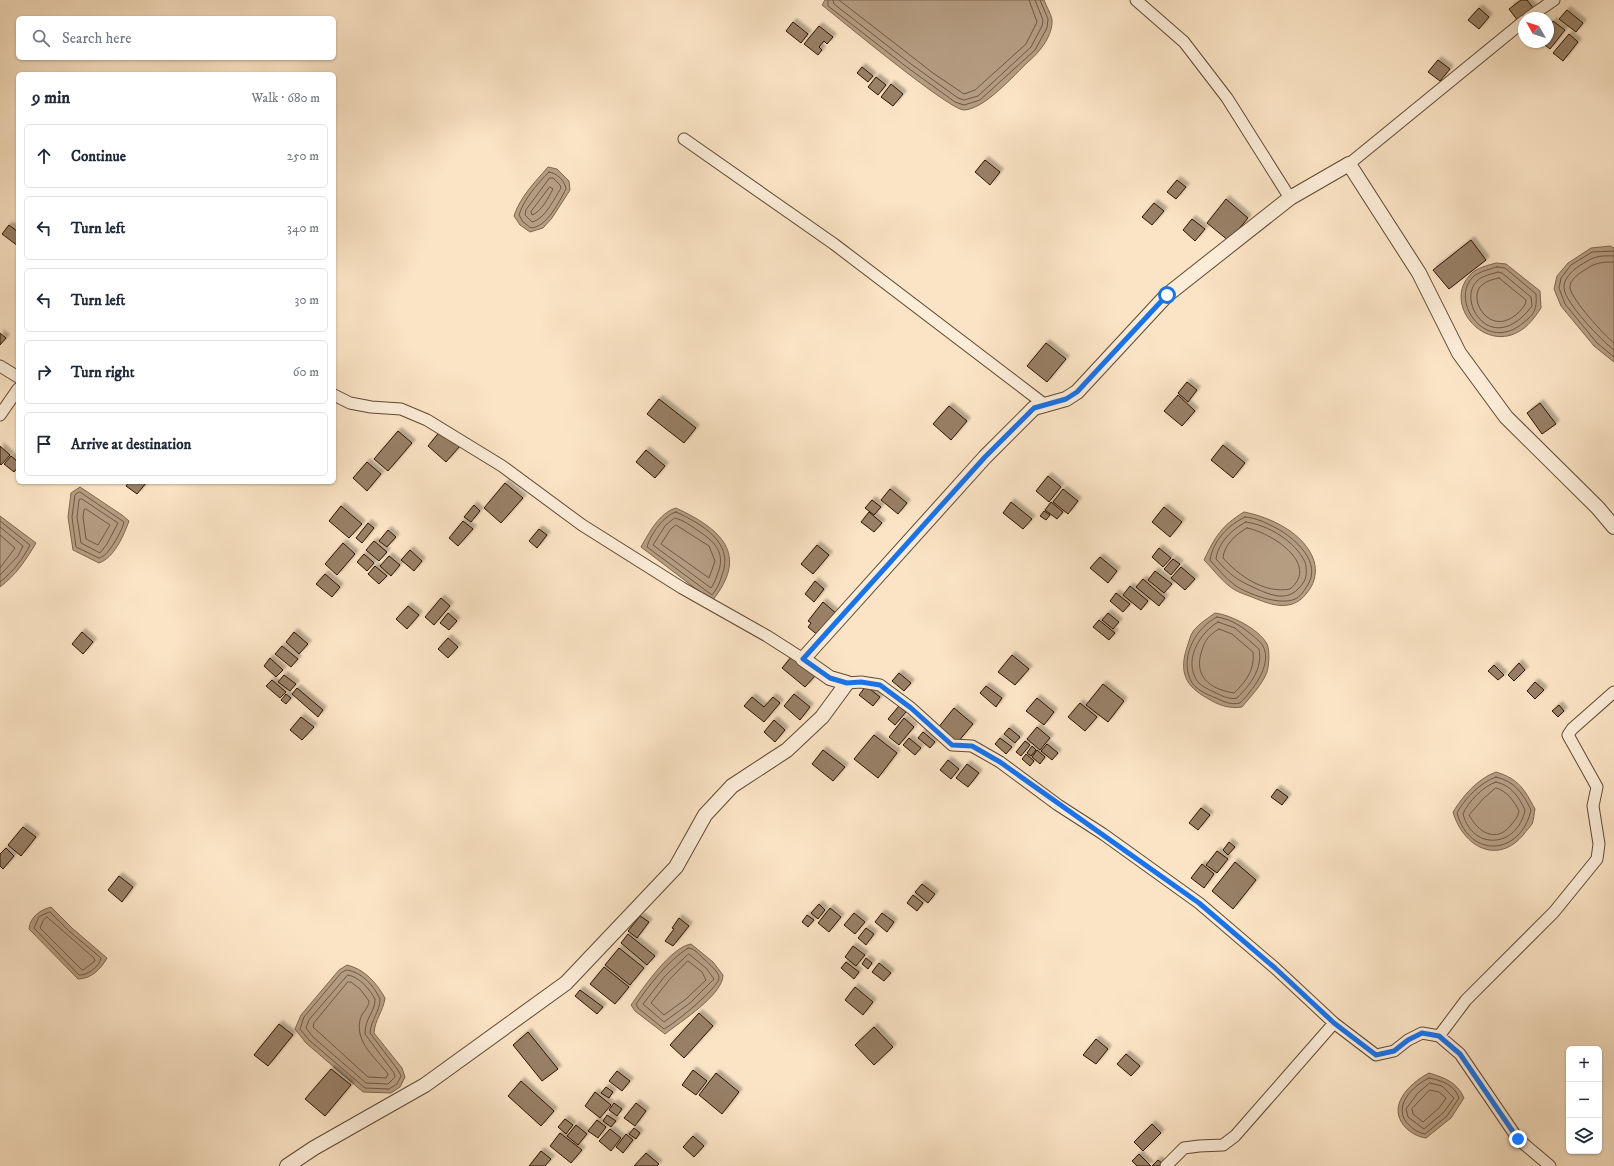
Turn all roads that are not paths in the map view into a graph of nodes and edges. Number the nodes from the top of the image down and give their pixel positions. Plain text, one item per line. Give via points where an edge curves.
1 (1136, 0) edge
2 (1554, 0) edge
3 (1537, 12) edge
4 (1518, 26) edge
5 (684, 139) dead end
6 (1349, 164) junction
7 (1290, 198) junction
8 (0, 366) edge
9 (16, 376) edge
10 (16, 392) edge
11 (336, 395) edge
12 (1044, 404) junction
13 (0, 415) edge
14 (1614, 527) edge
15 (803, 659) junction
16 (847, 683) junction
17 (1614, 692) edge
18 (1334, 1023) junction
19 (1439, 1036) junction
20 (287, 1166) edge
21 (1166, 1166) edge
22 (1550, 1166) edge

1 - 7 street via 1184,42 1227,98
2 - 3 street
4 - 6 street
5 - 12 street via 834,244
6 - 7 street
6 - 14 street via 1419,273 1460,353 1506,417
7 - 12 street via 1167,295 1077,392 1066,399
8 - 9 street
10 - 13 street
11 - 15 street via 350,403 401,409 427,420 502,466 582,525 682,588
12 - 15 street via 1034,408 985,457
15 - 16 street via 830,678
16 - 18 street via 880,685 911,708 952,745 972,746 1000,762 1199,903
16 - 20 street via 822,717 788,750 732,786 705,815 676,867 566,982 425,1085
17 - 19 street via 1572,728 1568,735 1597,787 1593,806 1599,844 1597,859 1554,912 1466,1000
18 - 19 street via 1376,1055 1394,1051 1422,1033
18 - 21 street via 1235,1136 1223,1145 1184,1148
19 - 22 street via 1460,1054 1518,1139

